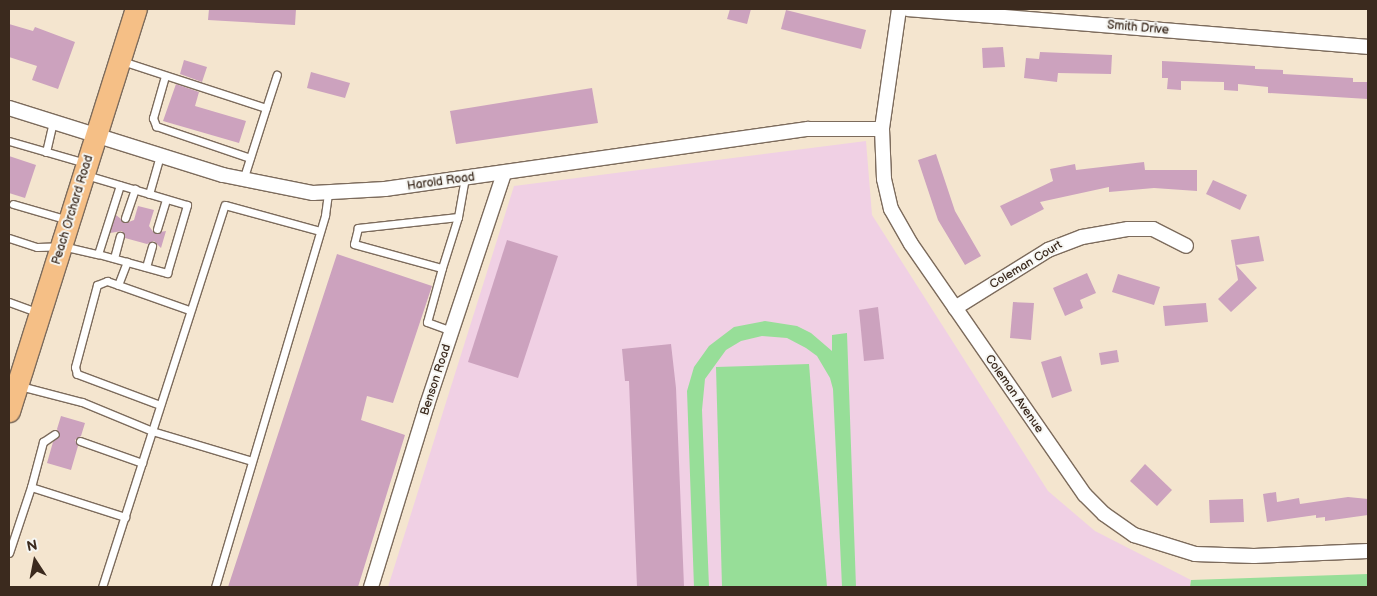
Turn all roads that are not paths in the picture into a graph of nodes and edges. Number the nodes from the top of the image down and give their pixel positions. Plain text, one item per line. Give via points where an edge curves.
1 (136, 9) edge
2 (900, 9) edge
3 (908, 9) edge
4 (1368, 47) edge
5 (120, 60) junction
6 (277, 75) dead end
7 (165, 76) junction
8 (9, 108) edge
9 (266, 108) junction
10 (53, 122) junction
11 (882, 129) junction
12 (96, 136) junction
13 (9, 141) edge
14 (46, 152) junction
15 (160, 156) junction
16 (250, 158) junction
17 (86, 169) junction
18 (504, 173) junction
19 (465, 178) junction
20 (243, 180) junction
21 (120, 185) junction
22 (135, 189) junction
23 (328, 193) junction
24 (149, 194) junction
25 (166, 199) junction
26 (13, 204) dead end
27 (458, 217) junction
28 (125, 218) dead end
29 (69, 221) junction
30 (157, 229) dead end
31 (320, 231) junction
32 (120, 236) dead end
33 (9, 238) edge
34 (62, 246) junction
35 (152, 246) dead end
36 (1186, 246) dead end
37 (98, 254) junction
38 (114, 258) junction
39 (127, 262) junction
40 (146, 267) junction
41 (442, 268) junction
42 (118, 285) junction
43 (9, 302) edge
44 (955, 308) junction
45 (189, 310) junction
46 (40, 313) junction
47 (452, 331) junction
48 (13, 384) edge
49 (160, 405) junction
50 (9, 411) edge
51 (152, 431) junction
52 (55, 434) dead end
53 (80, 441) dead end
54 (252, 461) junction
55 (142, 463) junction
56 (31, 486) junction
57 (125, 516) junction
58 (1368, 552) edge
59 (9, 553) edge
60 (102, 587) edge
61 (215, 587) edge
62 (371, 587) edge

1 - 5 main road, Peach Orchard Road
2 - 11 street, Coleman Avenue
3 - 4 street, Smith Drive
5 - 7 lane
5 - 12 main road, Peach Orchard Road
6 - 9 lane
7 - 9 lane
7 - 16 lane via 153,118 156,126
8 - 10 street, Harold Road
9 - 16 lane
10 - 12 street, Harold Road
10 - 14 lane
11 - 18 street, Harold Road via 808,129
11 - 44 street, Coleman Avenue via 884,179 891,209
12 - 15 street, Harold Road
12 - 17 main road, Peach Orchard Road
13 - 14 lane
14 - 17 lane
15 - 20 street, Harold Road
15 - 24 lane
16 - 20 lane
17 - 21 lane
17 - 29 main road, Peach Orchard Road
18 - 19 street, Harold Road
18 - 47 street, Benson Road
19 - 23 street, Harold Road
19 - 27 lane
20 - 23 street, Harold Road via 284,189
21 - 22 lane
21 - 37 lane
22 - 24 lane
22 - 28 lane
23 - 31 lane
24 - 25 lane
25 - 30 lane
25 - 40 lane via 187,205 167,273
26 - 29 lane
27 - 41 lane
27 - 41 lane via 358,228 354,244
29 - 34 main road, Peach Orchard Road
31 - 45 lane via 225,206
31 - 54 lane
32 - 38 lane
33 - 34 lane via 37,247
34 - 37 lane
34 - 46 main road, Peach Orchard Road
35 - 40 lane
36 - 44 street, Coleman Court via 1153,229 1082,236 1048,250
37 - 38 lane
38 - 39 lane
39 - 40 lane
39 - 42 lane
41 - 47 lane via 426,322
42 - 45 lane
42 - 49 lane via 106,281 97,285 75,367 77,374
43 - 46 lane
44 - 58 street, Coleman Avenue via 1085,495 1128,531 1150,542 1195,554
45 - 49 lane
46 - 48 main road, Peach Orchard Road
47 - 62 street, Benson Road
48 - 50 main road, Peach Orchard Road
48 - 51 lane via 82,402
49 - 51 lane
51 - 54 lane
51 - 55 lane
52 - 56 lane via 44,442
53 - 55 lane
54 - 61 lane
55 - 57 lane
56 - 57 lane
56 - 59 lane
57 - 60 lane

